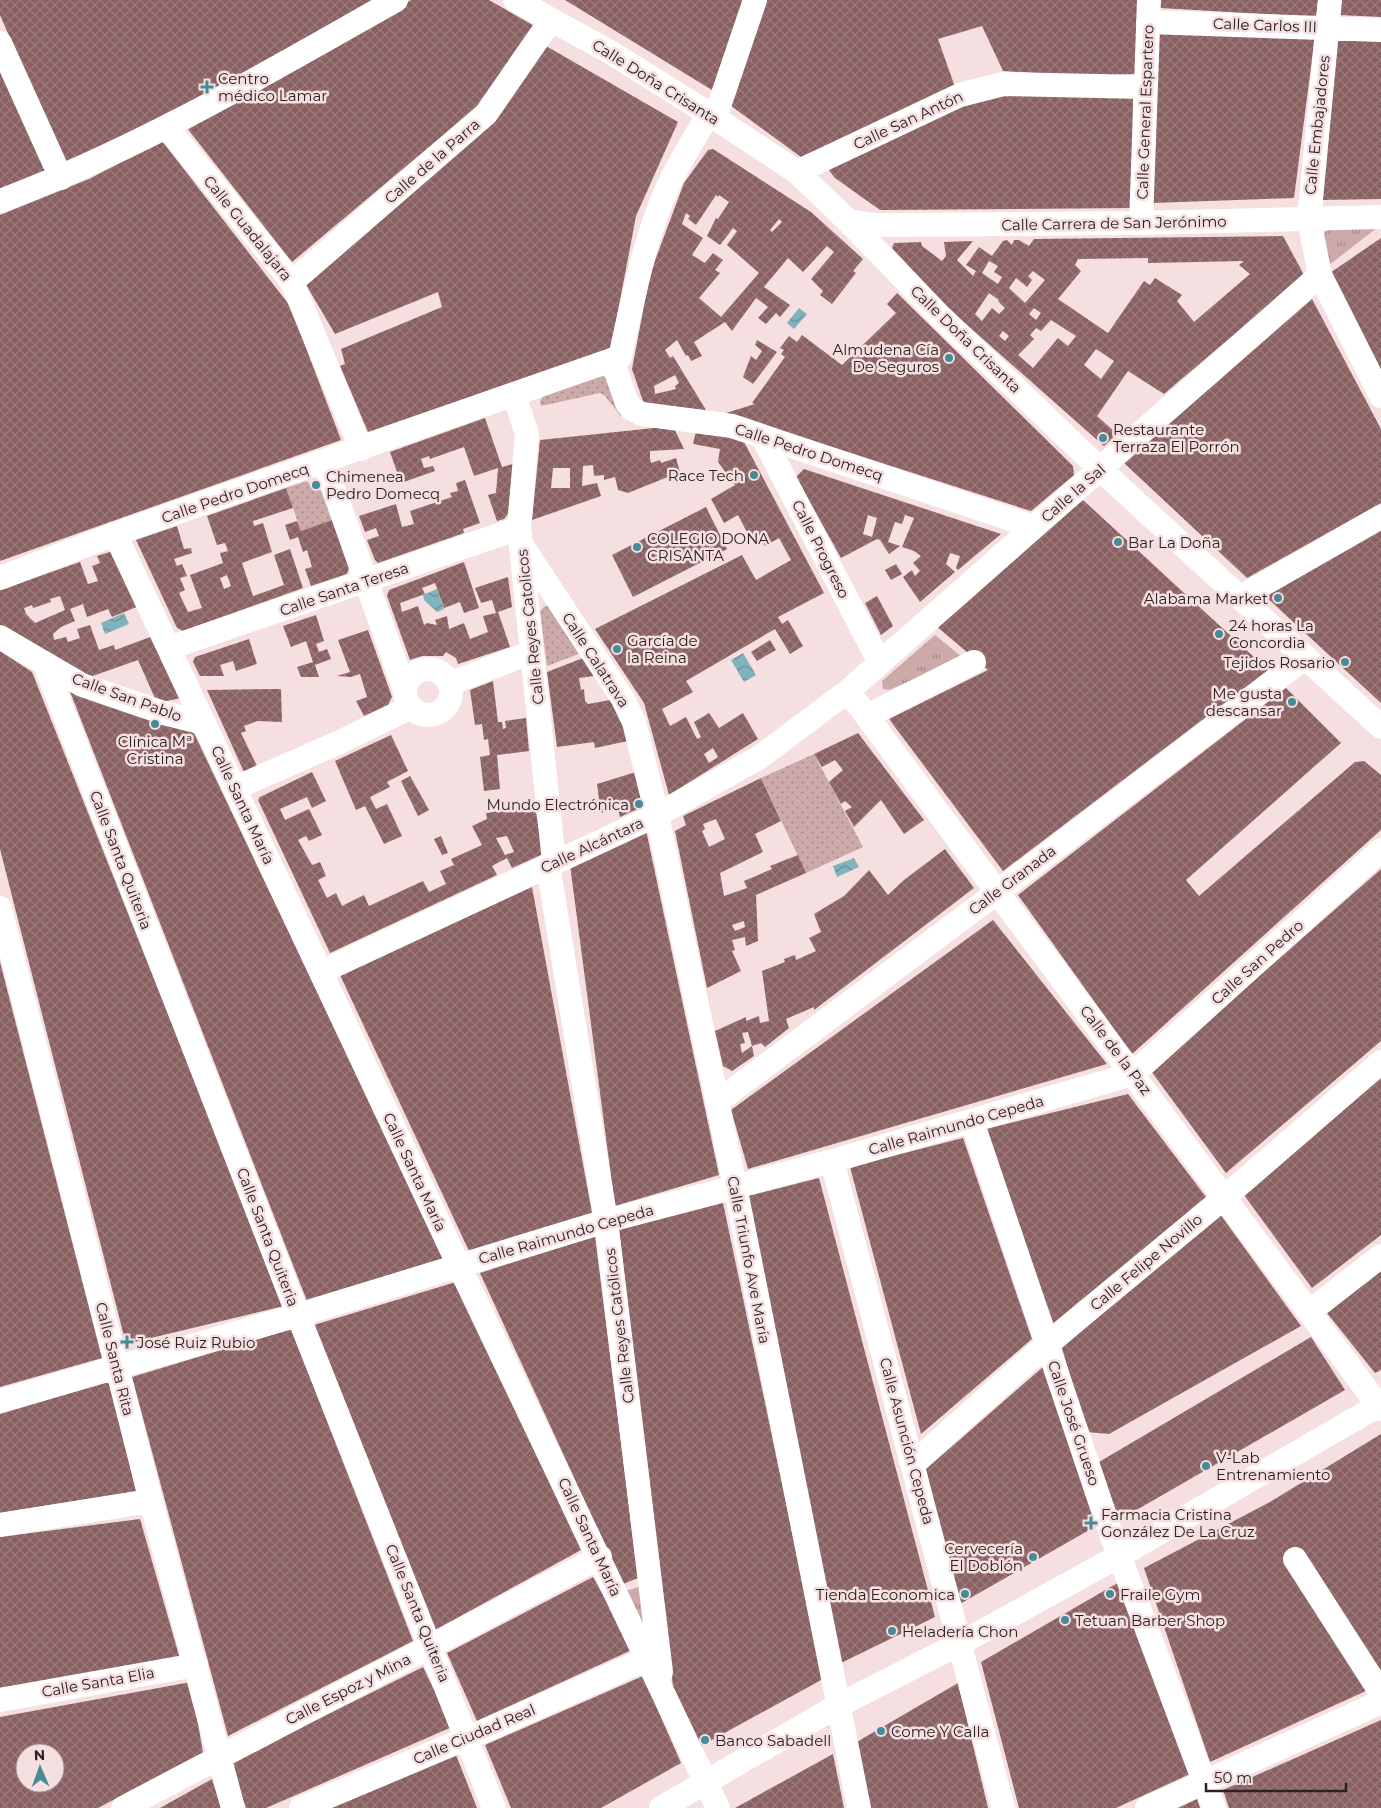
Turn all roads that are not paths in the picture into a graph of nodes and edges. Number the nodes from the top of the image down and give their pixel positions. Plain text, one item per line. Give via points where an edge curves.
1 (396, 0) edge
2 (515, 0) edge
3 (755, 0) edge
4 (1330, 0) edge
5 (1149, 11) edge
6 (551, 20) junction
7 (1328, 27) junction
8 (1381, 30) edge
9 (0, 43) edge
10 (1144, 88) junction
11 (712, 116) junction
12 (167, 127) junction
13 (797, 172) junction
14 (61, 178) junction
15 (0, 201) edge
16 (1381, 217) edge
17 (1309, 220) junction
18 (848, 221) junction
19 (1141, 223) junction
20 (1320, 275) junction
21 (292, 282) junction
22 (616, 358) junction
23 (514, 395) junction
24 (1381, 396) edge
25 (762, 436) junction
26 (361, 449) junction
27 (324, 462) junction
28 (1100, 469) junction
29 (1381, 516) edge
30 (1034, 527) junction
31 (116, 534) junction
32 (520, 536) junction
33 (0, 578) edge
34 (367, 582) junction
35 (1241, 597) junction
36 (0, 637) edge
37 (169, 648) junction
38 (532, 652) junction
39 (1306, 657) junction
40 (974, 662) dead end
41 (880, 663) junction
42 (45, 664) junction
43 (449, 684) junction
44 (848, 691) junction
45 (408, 699) junction
46 (867, 716) junction
47 (204, 724) junction
48 (1381, 727) edge
49 (235, 788) junction
50 (657, 815) junction
51 (1381, 850) edge
52 (551, 864) junction
53 (998, 892) junction
54 (0, 908) edge
55 (321, 972) junction
56 (1381, 1062) edge
57 (1133, 1074) junction
58 (717, 1102) junction
59 (972, 1121) junction
60 (832, 1161) junction
61 (734, 1186) junction
62 (1225, 1197) junction
63 (606, 1222) junction
64 (1381, 1256) edge
65 (459, 1266) junction
66 (1309, 1312) junction
67 (298, 1315) junction
68 (1047, 1344) junction
69 (117, 1366) junction
70 (0, 1401) edge
71 (1380, 1406) edge
72 (913, 1464) junction
73 (151, 1501) junction
74 (0, 1525) edge
75 (1119, 1556) junction
76 (600, 1557) junction
77 (1295, 1559) dead end
78 (961, 1643) junction
79 (431, 1646) junction
80 (647, 1659) junction
81 (196, 1665) junction
82 (1381, 1693) edge
83 (664, 1699) junction
84 (0, 1700) edge
85 (1381, 1702) edge
86 (839, 1705) junction
87 (468, 1738) junction
88 (218, 1756) junction
89 (705, 1782) junction
90 (1204, 1782) junction
91 (124, 1808) edge
92 (233, 1808) edge
93 (301, 1808) edge
94 (494, 1808) edge
95 (661, 1808) edge
96 (718, 1808) edge
97 (859, 1808) edge
98 (1003, 1808) edge
99 (1146, 1808) edge
100 (1214, 1808) edge

1 - 12 street
2 - 6 street, Calle Doña Crisanta
3 - 11 street
4 - 7 street, Calle Embajadores
5 - 7 street, Calle Carlos III
5 - 10 street, Calle General Espartero
6 - 11 street, Calle Doña Crisanta via 610,52
6 - 21 street, Calle de la Parra via 486,114
7 - 8 street, Calle Carlos III
7 - 17 street, Calle Embajadores
9 - 14 street
10 - 13 street, Calle San Antón via 1003,84 960,94
10 - 19 street, Calle General Espartero
11 - 13 street, Calle Doña Crisanta
11 - 22 street via 667,189 651,229
12 - 14 street
12 - 21 street, Calle Guadalajara
13 - 18 street, Calle Doña Crisanta
14 - 15 street
16 - 17 street, Calle Carrera de San Jerónimo
17 - 19 street, Calle Carrera de San Jerónimo
17 - 20 street, Calle Embajadores
18 - 19 street, Calle Carrera de San Jerónimo via 874,225
18 - 28 street, Calle Doña Crisanta
20 - 24 street, Calle Embajadores
20 - 28 street, Calle la Sal
21 - 26 street, Calle Guadalajara
22 - 23 street, Calle Pedro Domecq
22 - 25 street, Calle Pedro Domecq via 627,403 632,409 642,414 732,426
23 - 26 street, Calle Pedro Domecq
23 - 32 street, Calle Reyes Catolicos via 527,434
25 - 30 street, Calle Pedro Domecq
25 - 41 street, Calle Progreso
26 - 27 street, Calle Pedro Domecq
27 - 31 street, Calle Pedro Domecq
27 - 34 street
28 - 30 street, Calle la Sal
28 - 35 street, Calle Doña Crisanta
29 - 35 street
30 - 41 street, Calle la Sal
31 - 33 street, Calle Pedro Domecq
31 - 37 street, Calle Santa María
32 - 34 street, Calle Santa Teresa
32 - 38 street, Calle Reyes Catolicos
32 - 50 street, Calle Calatrava via 623,699 634,722
34 - 37 street, Calle Santa Teresa
34 - 45 street
35 - 39 street, Calle Doña Crisanta
36 - 42 street, Calle San Pablo
37 - 47 street, Calle Santa María
38 - 43 street
38 - 52 street, Calle Reyes Catolicos
39 - 48 street, Calle Doña Crisanta
39 - 53 street, Calle Granada
40 - 46 street
41 - 44 street, Calle la Sal
42 - 47 street, Calle San Pablo via 82,685
42 - 67 street, Calle Santa Quiteria
43 - 45 street via 440,673 426,669 413,675
43 - 45 street via 447,704 436,713 423,714
44 - 46 street, Calle de la Paz
44 - 50 street, Calle Alcántara via 760,757
45 - 49 street via 340,742
46 - 53 street, Calle de la Paz
47 - 49 street, Calle Santa María
49 - 55 street, Calle Santa María
50 - 52 street, Calle Alcántara
50 - 58 street, Calle Triunfo Ave María
51 - 57 street, Calle San Pedro
52 - 55 street, Calle Alcántara
52 - 63 street, Calle Reyes Católicos
53 - 57 street, Calle de la Paz
53 - 58 street, Calle Granada
54 - 69 street, Calle Santa Rita
55 - 65 street, Calle Santa María
56 - 62 street, Calle Felipe Novillo
57 - 59 street, Calle Raimundo Cepeda
57 - 62 street, Calle de la Paz
58 - 61 street, Calle Triunfo Ave María
59 - 60 street, Calle Raimundo Cepeda
59 - 68 street, Calle José Grueso
60 - 61 street, Calle Raimundo Cepeda
60 - 72 street, Calle Asunción Cepeda
61 - 63 street, Calle Raimundo Cepeda
61 - 86 street, Calle Triunfo Ave María
62 - 66 street, Calle de la Paz
62 - 68 street, Calle Felipe Novillo
63 - 65 street, Calle Raimundo Cepeda
63 - 83 street, Calle Reyes Católicos
64 - 66 street
65 - 67 street, Calle Raimundo Cepeda
65 - 76 street, Calle Santa María
66 - 71 street, Calle de la Paz
67 - 69 street, Calle Raimundo Cepeda
67 - 79 street, Calle Santa Quiteria
68 - 72 street, Calle Felipe Novillo
68 - 75 street, Calle José Grueso
69 - 70 street, Calle Raimundo Cepeda
69 - 73 street, Calle Santa Rita
71 - 75 street
72 - 78 street, Calle Asunción Cepeda
73 - 74 street
73 - 81 street, Calle Santa Rita
75 - 78 street
75 - 90 street, Calle José Grueso
76 - 79 street, Calle Espoz y Mina
76 - 80 street, Calle Santa María
77 - 82 street
78 - 86 street
78 - 98 street, Calle Asunción Cepeda
79 - 87 street, Calle Santa Quiteria
79 - 88 street, Calle Espoz y Mina
80 - 83 street, Calle Santa María
80 - 87 street, Calle Ciudad Real
81 - 84 street, Calle Santa Elia
81 - 88 street, Calle Santa Rita
83 - 89 street, Calle Santa María
85 - 90 street
86 - 89 street
86 - 97 street, Calle Triunfo Ave María
87 - 93 street, Calle Ciudad Real
87 - 94 street, Calle Santa Quiteria
88 - 91 street, Calle Espoz y Mina
88 - 92 street, Calle Santa Rita
89 - 95 street
89 - 96 street, Calle Santa María
90 - 99 street
90 - 100 street, Calle José Grueso

